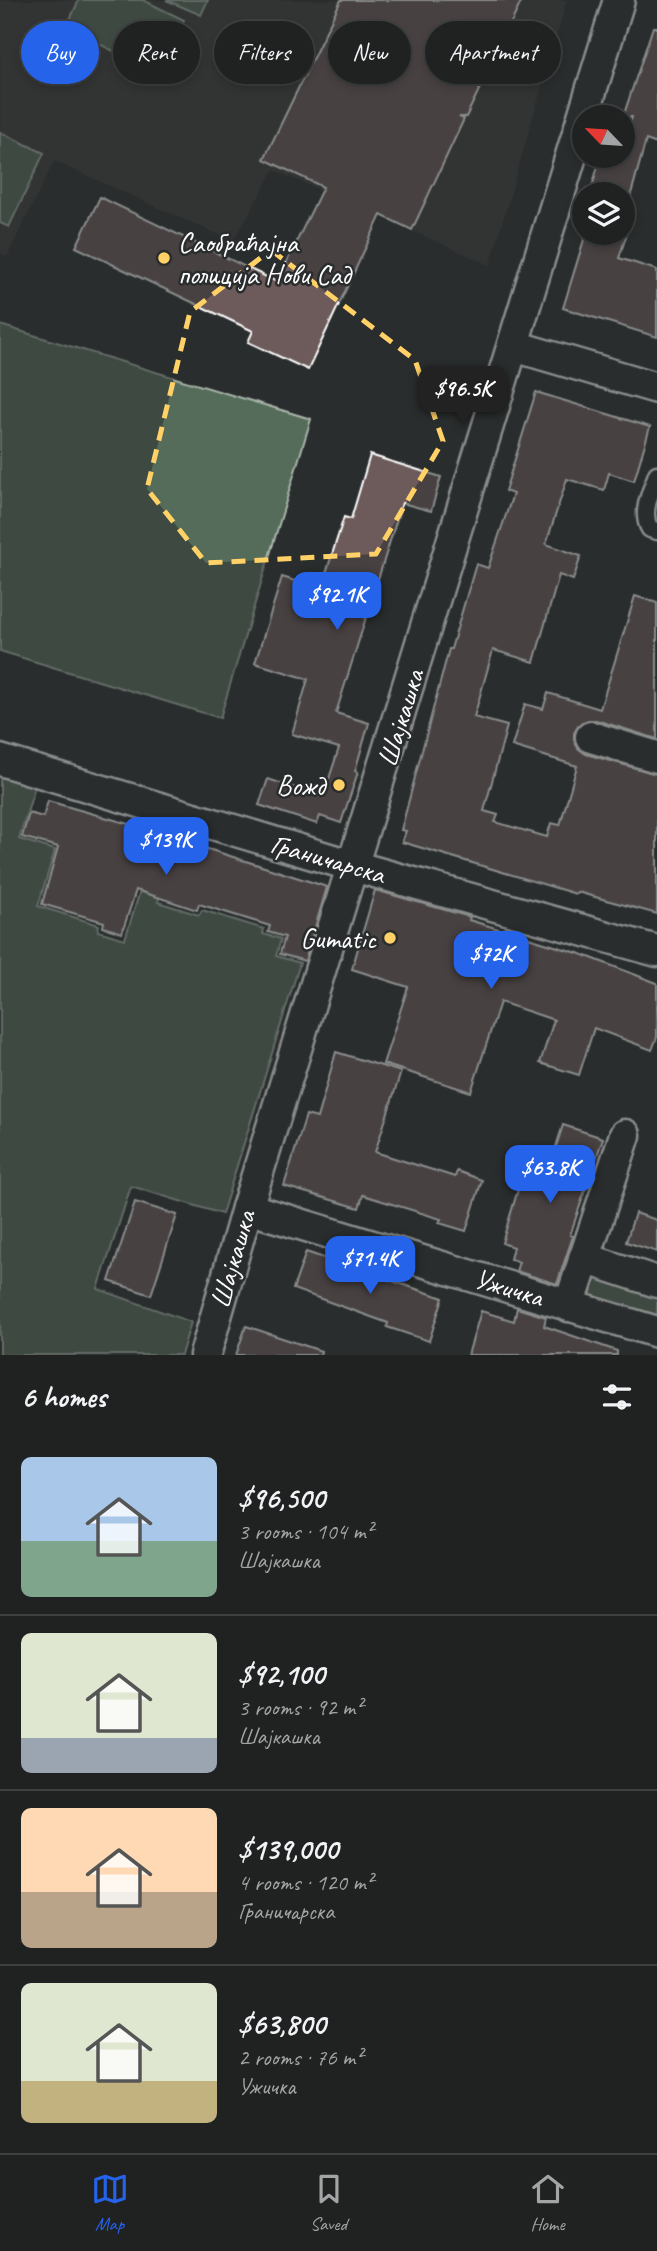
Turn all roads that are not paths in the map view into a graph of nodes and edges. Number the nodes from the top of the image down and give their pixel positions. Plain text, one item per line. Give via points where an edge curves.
1 (619, 0) edge
2 (514, 346) junction
3 (657, 388) edge
4 (657, 474) edge
5 (657, 531) edge
6 (591, 737) dead end
7 (657, 757) edge
8 (0, 760) edge
9 (353, 866) junction
10 (657, 951) edge
11 (625, 1135) dead end
12 (247, 1208) junction
13 (584, 1258) junction
14 (657, 1282) edge
15 (569, 1306) junction
16 (657, 1332) edge
17 (205, 1355) edge

1 - 2 street, Шајкашка
2 - 3 street
2 - 9 street, Шајкашка
4 - 5 lane via 645,512 650,529
6 - 7 street
8 - 9 street, Граничарска
9 - 10 street, Граничарска
9 - 12 street, Шајкашка
11 - 13 street, Ужичка
12 - 15 street, Ужичка
12 - 17 street, Шајкашка
13 - 14 street
13 - 15 street, Ужичка
15 - 16 street, Ужичка

